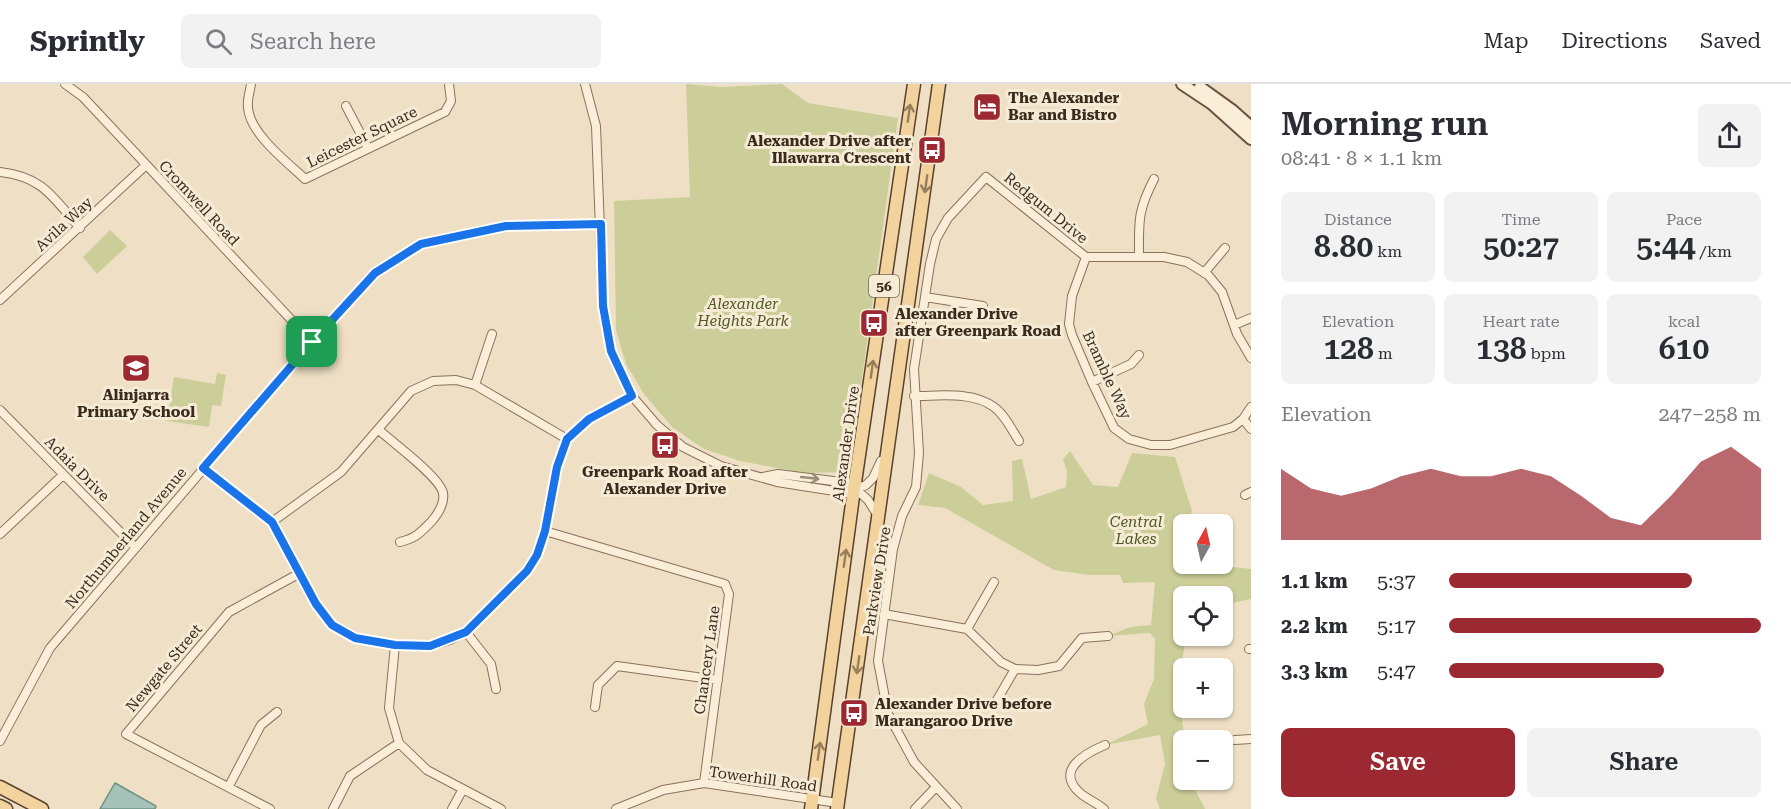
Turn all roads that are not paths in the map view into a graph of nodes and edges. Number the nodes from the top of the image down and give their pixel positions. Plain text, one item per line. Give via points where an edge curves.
1 (65, 84) edge
2 (251, 84) edge
3 (449, 84) edge
4 (585, 84) edge
5 (914, 84) edge
6 (939, 84) edge
7 (1182, 84) edge
8 (1195, 86) edge
9 (346, 106) dead end
10 (1251, 127) edge
11 (1251, 139) edge
12 (368, 148) junction
13 (145, 166) junction
14 (0, 172) edge
15 (986, 177) joint
16 (1154, 179) dead end
17 (601, 224) junction
18 (80, 228) junction
19 (1225, 248) dead end
20 (1086, 257) junction
21 (1139, 257) junction
22 (1204, 273) junction
23 (926, 297) junction
24 (0, 300) edge
25 (983, 306) dead end
26 (1251, 318) edge
27 (1233, 325) junction
28 (492, 334) dead end
29 (312, 342) junction
30 (1139, 355) dead end
31 (1251, 358) edge
32 (1092, 382) junction
33 (475, 385) junction
34 (632, 396) junction
35 (915, 396) junction
36 (1251, 407) edge
37 (0, 410) edge
38 (1243, 419) junction
39 (1251, 429) edge
40 (379, 430) junction
41 (567, 439) junction
42 (890, 441) junction
43 (1019, 441) dead end
44 (203, 468) junction
45 (63, 475) junction
46 (854, 489) junction
47 (879, 518) junction
48 (272, 522) junction
49 (545, 531) junction
50 (0, 534) edge
51 (400, 542) dead end
52 (136, 548) junction
53 (300, 573) junction
54 (994, 582) dead end
55 (884, 614) junction
56 (967, 629) junction
57 (466, 632) junction
58 (1108, 636) dead end
59 (395, 645) junction
60 (1015, 669) junction
61 (718, 680) junction
62 (496, 689) dead end
63 (994, 705) dead end
64 (595, 707) dead end
65 (277, 712) dead end
66 (1251, 739) edge
67 (1235, 740) dead end
68 (0, 741) edge
69 (399, 743) junction
70 (1104, 745) dead end
71 (704, 783) junction
72 (229, 786) junction
73 (0, 787) edge
74 (936, 787) junction
75 (463, 789) junction
76 (812, 804) edge
77 (0, 806) edge
78 (633, 806) edge
79 (837, 806) edge
80 (6, 809) edge
81 (42, 809) edge
82 (270, 809) edge
83 (333, 809) edge
84 (452, 809) edge
85 (501, 809) edge
86 (616, 809) edge
87 (915, 809) edge
88 (957, 809) edge
89 (1104, 809) edge

1 - 13 street, Cromwell Road via 83,98
2 - 12 street, Leicester Square via 250,120 305,179
3 - 12 street, Leicester Square via 451,101 445,112
4 - 17 street via 596,126
46 -> 5 main road, Alexander Drive / 56
6 -> 42 main road, 56
7 - 8 main road
8 - 10 main road
8 - 11 main road
9 - 12 street
13 - 18 street, Avila Way
13 - 29 street, Cromwell Road
14 - 18 street via 29,178 44,188
15 - 20 street, Redgum Drive
15 - 23 street, Parkview Drive via 948,218 936,239
16 - 21 street via 1139,216
17 - 29 street, Northumberland Avenue via 506,226 421,244 375,273
17 - 34 street via 603,306 611,351
18 - 24 street, Avila Way
19 - 22 street
20 - 21 street, Redgum Drive
20 - 32 street, Bramble Way via 1072,296 1069,324
21 - 22 street, Redgum Drive via 1187,262
22 - 27 street, Redgum Drive via 1222,292
23 - 25 street
23 - 35 street, Parkview Drive via 914,369
26 - 27 street
27 - 31 street, Redgum Drive
28 - 33 street
29 - 44 street, Northumberland Avenue
30 - 32 street via 1131,364
32 - 38 street, Bramble Way via 1114,428 1129,439 1151,445 1170,446 1233,427
33 - 40 street via 456,380 433,381 411,391
33 - 41 street
34 - 41 street via 589,419
34 - 46 street via 683,447 721,466 777,482 847,493
35 - 43 street via 979,399 994,407
35 - 55 street, Parkview Drive via 919,453 916,487 896,538
36 - 38 street
37 - 45 street, Adaia Drive
38 - 39 street
40 - 48 street via 341,472
40 - 51 street via 436,480 443,492 437,515 415,538
41 - 49 street via 557,467
42 - 46 street via 873,478
42 - 47 main road, 56
44 - 48 street
44 - 52 street, Northumberland Avenue
45 - 50 street
45 - 52 street, Adaia Drive
46 - 47 street via 868,500
76 -> 46 main road, Alexander Drive / 56
47 -> 79 main road, 56
48 - 53 street
49 - 57 street via 527,571
49 - 61 street, Chancery Lane via 725,584 729,594
52 - 68 street, Northumberland Avenue via 50,648
53 - 59 street via 332,625 355,638
53 - 72 street, Newgate Street via 229,612 126,734
54 - 56 street
55 - 56 street
55 - 74 street, Parkview Drive via 878,661 888,714 914,762
56 - 60 street via 1001,662
57 - 59 street via 430,646
57 - 62 street via 491,664
58 - 60 street via 1082,638 1059,666
59 - 69 street via 389,708
60 - 63 street
61 - 64 street via 617,666 598,685
61 - 71 street, Chancery Lane
65 - 72 street via 261,725
66 - 67 street
69 - 75 street via 427,770
69 - 83 street via 350,776
70 - 89 street via 1084,753 1073,768 1071,779 1080,794
71 - 76 street, Towerhill Road
71 - 78 street, Towerhill Road via 663,790
72 - 82 street, Newgate Street
73 - 81 main road
74 - 87 street
74 - 88 street, Parkview Drive
75 - 84 street
75 - 85 street
76 - 79 street, Towerhill Road
77 - 80 main road
78 - 86 street, Towerhill Road

